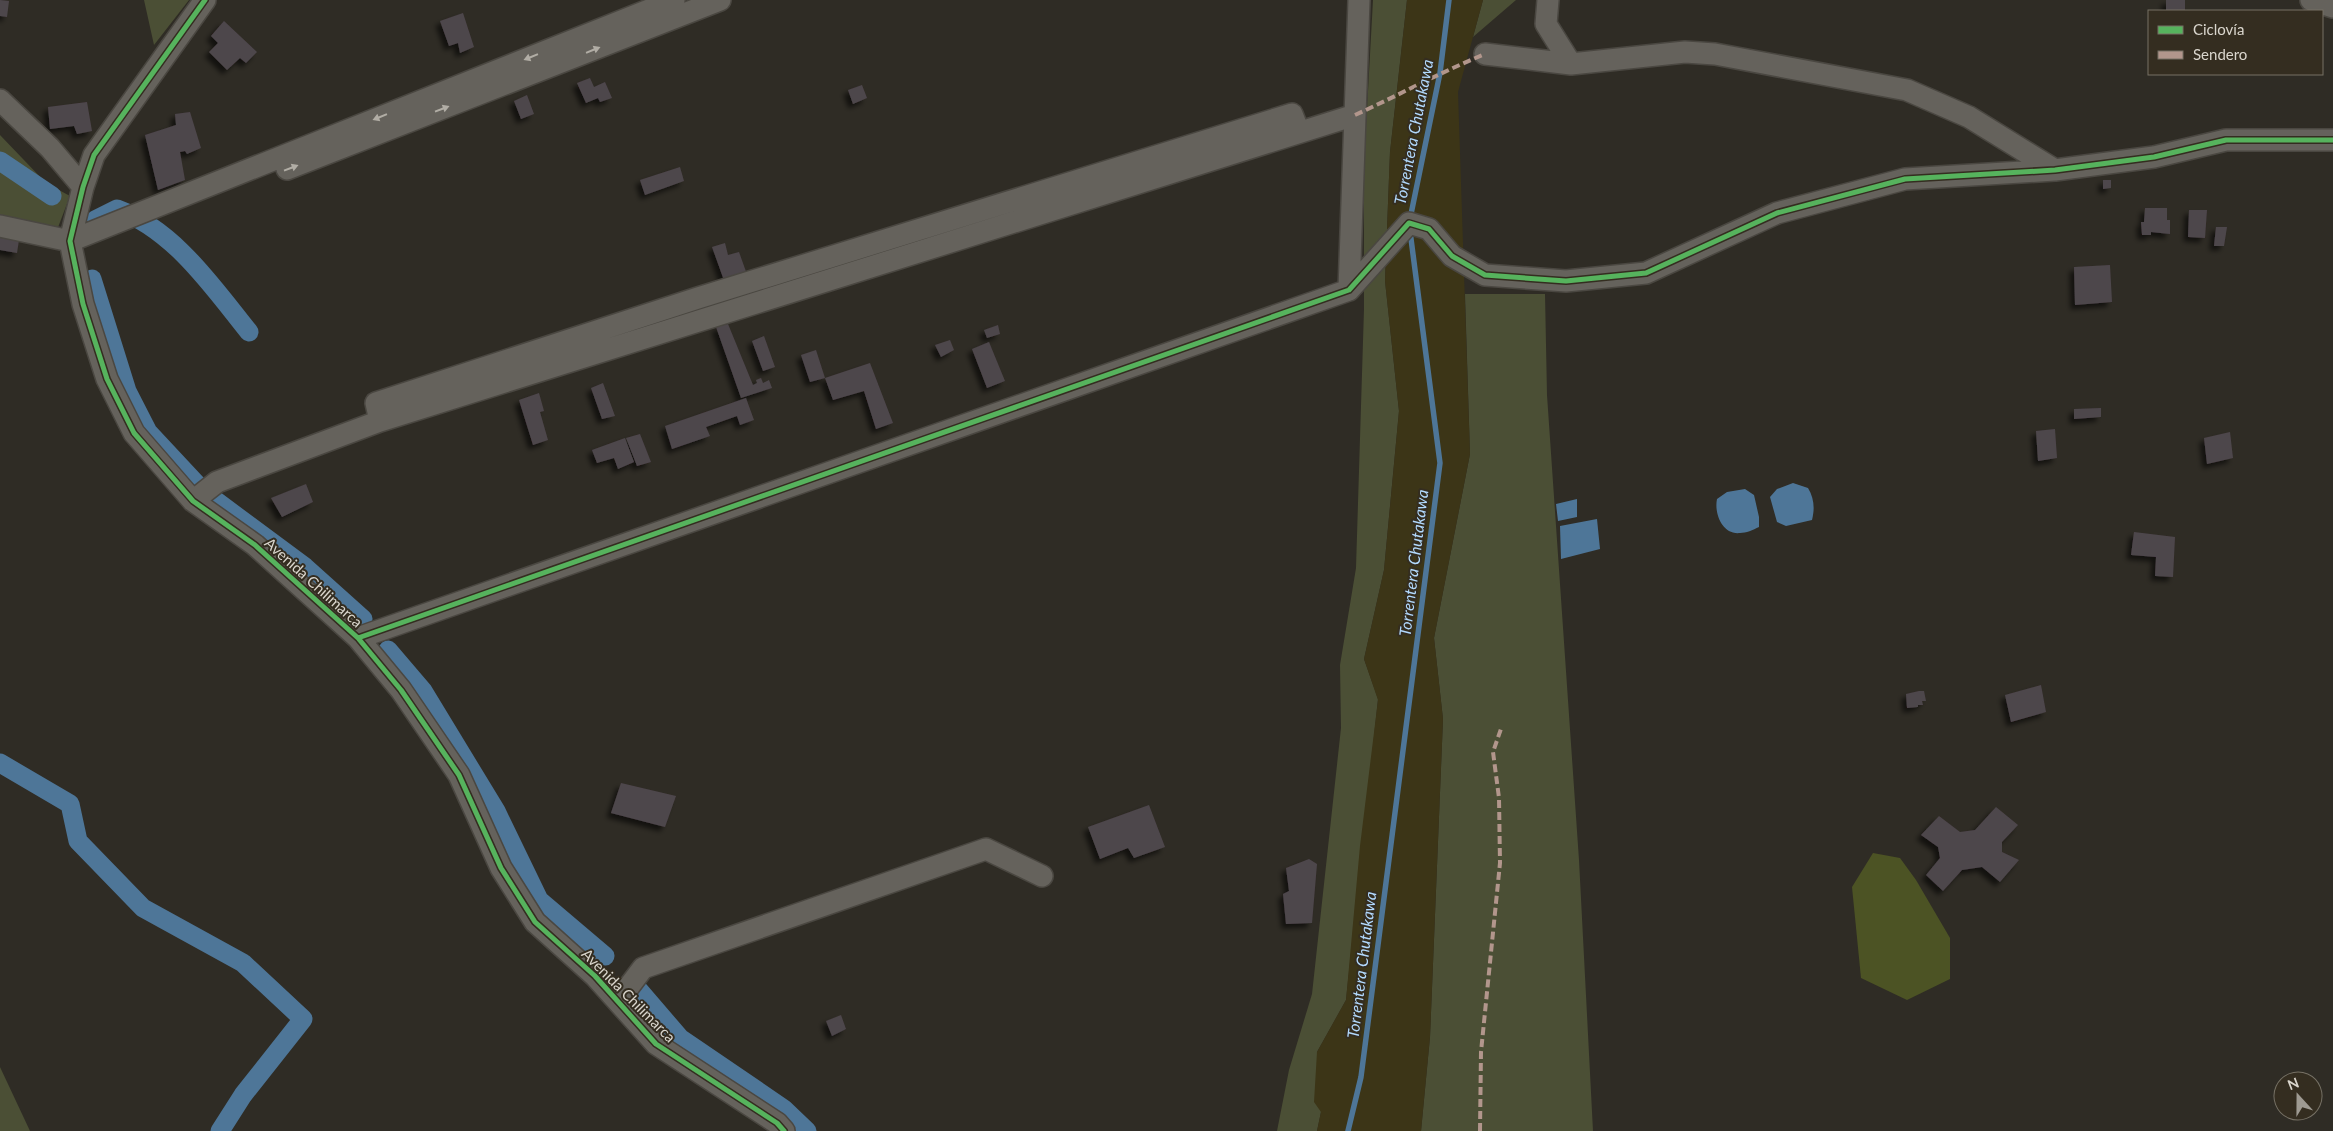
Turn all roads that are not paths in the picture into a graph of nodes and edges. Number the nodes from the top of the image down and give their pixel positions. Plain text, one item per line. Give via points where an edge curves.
1 (205, 0) edge
2 (674, 0) edge
3 (720, 0) edge
4 (1360, 0) edge
5 (1548, 0) edge
6 (2311, 0) edge
7 (2333, 7) edge
8 (1485, 54) dead end
9 (1571, 64) junction
10 (0, 100) edge
11 (1355, 115) junction
12 (2333, 140) edge
13 (2055, 170) junction
14 (83, 187) junction
15 (144, 210) junction
16 (0, 226) edge
17 (70, 241) junction
18 (1349, 290) junction
19 (193, 501) junction
20 (358, 638) junction
21 (1042, 876) dead end
22 (618, 1001) junction
23 (784, 1131) edge

1 - 14 street, Avenida Chilimarca via 94,154
2 -> 15 street
15 -> 3 street via 204,202
4 - 11 street
5 - 9 street via 1546,24
6 - 7 street
8 - 9 street
9 - 13 street via 1684,52 1715,54 1907,90 1969,117
10 - 14 street via 50,148
11 - 18 street
11 - 19 street via 380,421 217,482
12 - 13 street via 2226,140 2154,157
13 - 18 street via 1905,179 1777,213 1646,273 1566,281 1485,275 1452,256 1428,229 1409,223
14 - 17 street, Avenida Chilimarca
15 - 17 street
16 - 17 street
17 - 19 street, Avenida Chilimarca via 83,304 107,379 134,433
18 - 20 street
19 - 20 street, Avenida Chilimarca via 255,546
20 - 22 street, Avenida Chilimarca via 401,690 459,775 502,868 535,922
21 - 22 street via 986,849 643,968
22 - 23 street, Avenida Chilimarca via 656,1044

